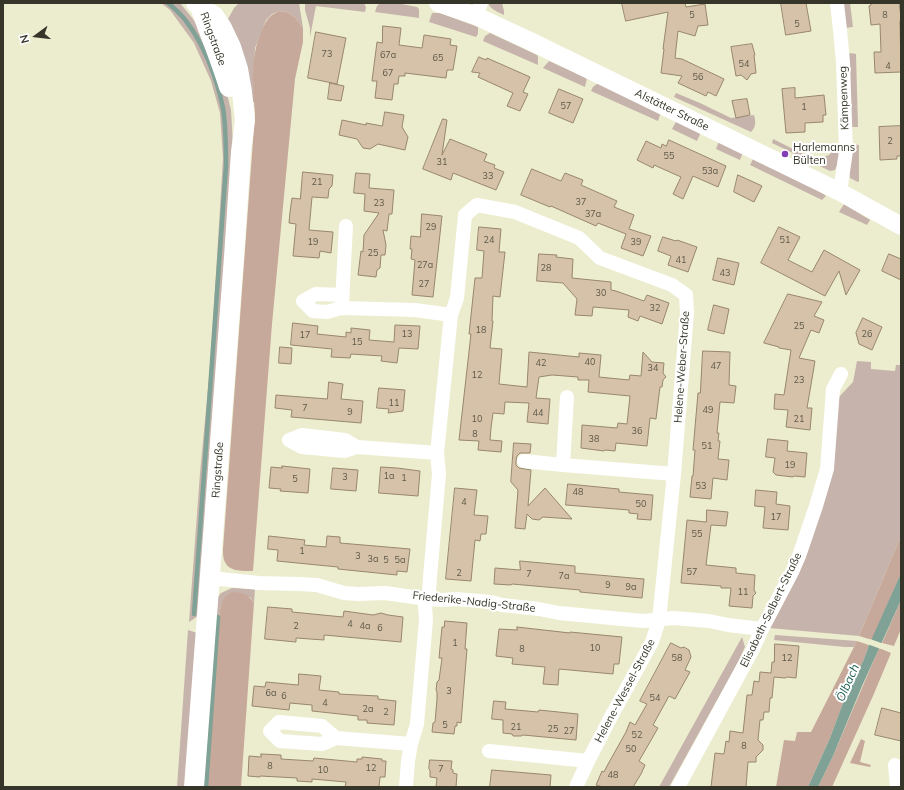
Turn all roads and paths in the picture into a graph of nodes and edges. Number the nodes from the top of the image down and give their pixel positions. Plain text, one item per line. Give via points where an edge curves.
1 (438, 3) edge
2 (837, 3) edge
3 (202, 5) edge
4 (479, 10) edge
5 (840, 192) junction
6 (346, 226) dead end
7 (901, 226) edge
8 (451, 315) junction
9 (841, 374) dead end
10 (567, 397) dead end
11 (357, 447) dead end
12 (437, 453) junction
13 (524, 461) dead end
14 (563, 465) junction
15 (674, 474) junction
16 (210, 578) junction
17 (427, 599) junction
18 (659, 620) junction
19 (762, 629) junction
20 (336, 738) junction
21 (411, 744) junction
22 (489, 751) dead end
23 (588, 761) junction
24 (895, 765) dead end
25 (194, 787) edge
26 (406, 787) edge
27 (576, 787) edge
28 (678, 787) edge
29 (897, 787) edge

1 - 4 street, Alstätter Straße
2 - 5 street, Kämpenweg via 843,62 846,152
3 - 16 main road, Ringstraße via 232,95 240,152
4 - 5 street, Alstätter Straße via 532,42
5 - 7 street, Alstätter Straße
6 - 8 street via 342,302
8 - 12 street, Helene-Weber-Straße
8 - 15 street, Helene-Weber-Straße via 457,298 465,215 477,205 515,212 564,232 578,238 600,258 672,285 686,296 687,313
9 - 19 street, Elisabeth-Selbert-Straße via 833,389 827,469 801,550
10 - 14 street
11 - 12 street
12 - 17 street, Helene-Weber-Straße via 439,474
13 - 14 street
14 - 15 street
15 - 18 street, Helene-Weber-Straße
16 - 17 street, Friederike-Nadig-Straße via 317,585 344,593 385,593
16 - 25 main road, Ringstraße
17 - 18 street, Friederike-Nadig-Straße via 491,602 559,613
17 - 21 street via 417,724
18 - 19 street, Friederike-Nadig-Straße via 674,618 709,621
18 - 23 street, Helene-Wessel-Straße via 652,642
19 - 28 street, Elisabeth-Selbert-Straße via 750,656
20 - 20 street via 322,744 280,741 270,731 280,722 287,722 322,726
20 - 21 street
21 - 26 street
22 - 23 street
23 - 27 street, Helene-Wessel-Straße
24 - 29 street

